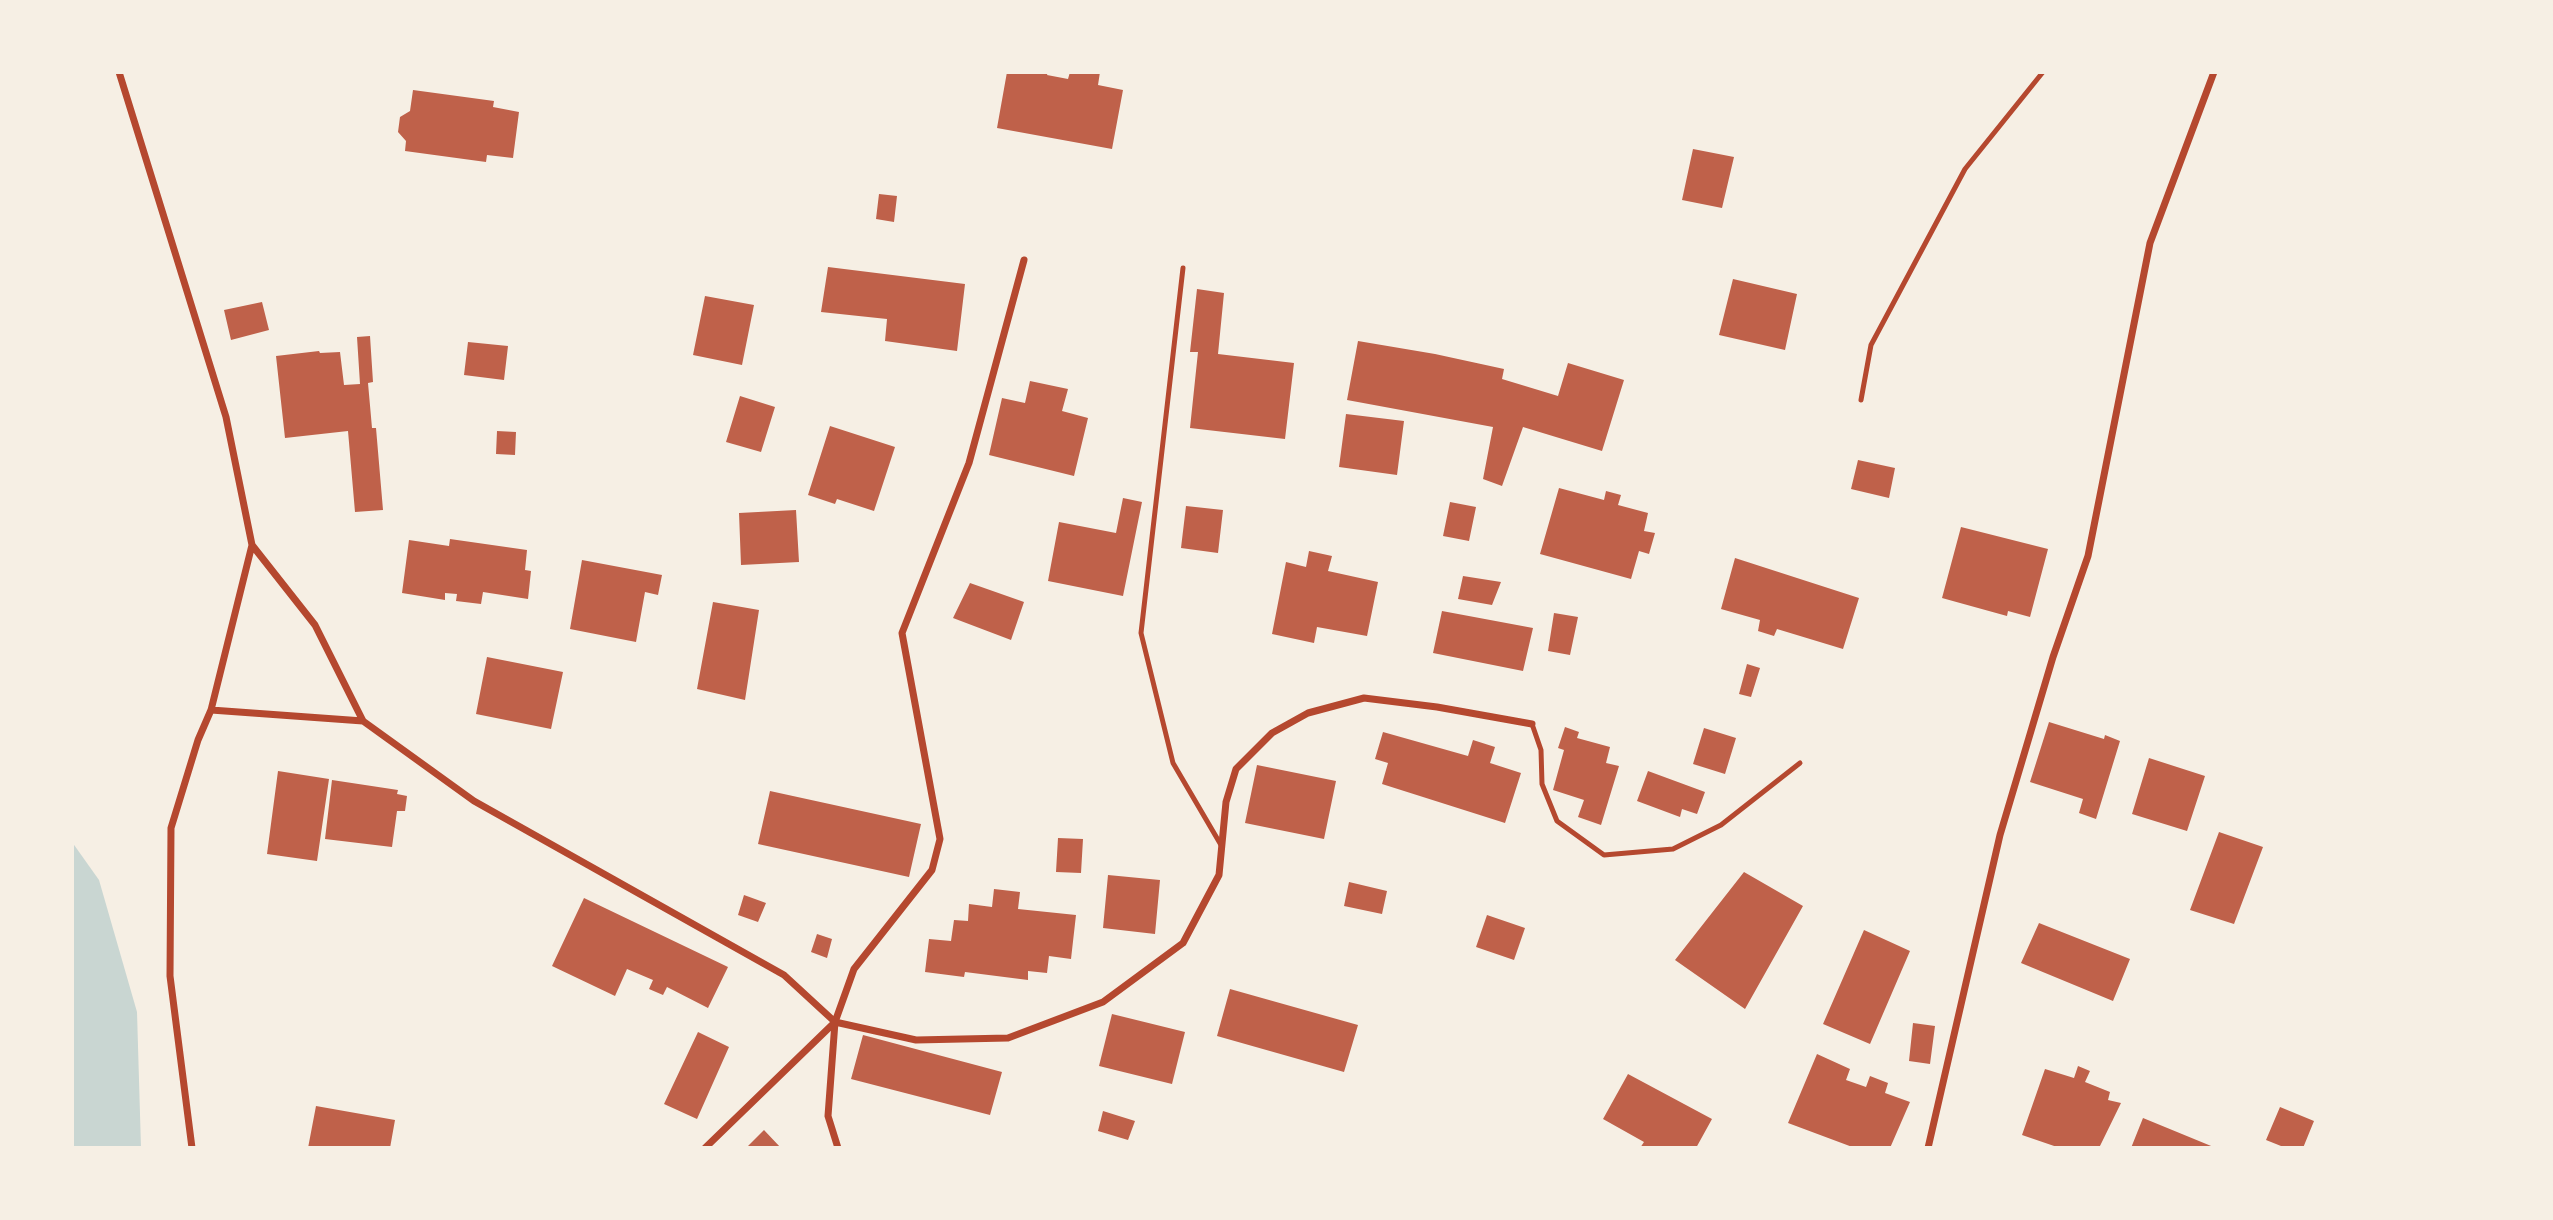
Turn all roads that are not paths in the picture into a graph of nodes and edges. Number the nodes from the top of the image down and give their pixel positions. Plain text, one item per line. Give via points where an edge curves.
1 (119, 72) edge
2 (2043, 72) edge
3 (2213, 72) edge
4 (1024, 260) dead end
5 (1182, 268) dead end
6 (1861, 400) dead end
7 (252, 545) junction
8 (211, 710) junction
9 (363, 721) junction
10 (1532, 724) joint
11 (1800, 763) dead end
12 (1221, 845) junction
13 (835, 1022) junction
14 (192, 1148) edge
15 (705, 1148) edge
16 (838, 1148) edge
17 (1928, 1148) edge

1 - 7 street via 226,416
2 - 6 lane via 1965,169 1871,345
3 - 17 street via 2150,243 2088,556 2000,835
4 - 13 street via 969,463 902,633 940,839 932,870 854,969
5 - 12 lane via 1141,633 1173,763
7 - 8 street
7 - 9 street via 314,625
8 - 9 street
8 - 14 street via 171,828 170,976
9 - 13 street via 474,802 784,975
10 - 11 lane via 1541,750 1542,784 1557,821 1604,855 1673,849 1721,825
10 - 12 street via 1364,698 1308,713 1272,733 1236,769
12 - 13 street via 1219,875 1184,943 1103,1002 1008,1038 916,1040
13 - 15 street
13 - 16 street via 828,1116

